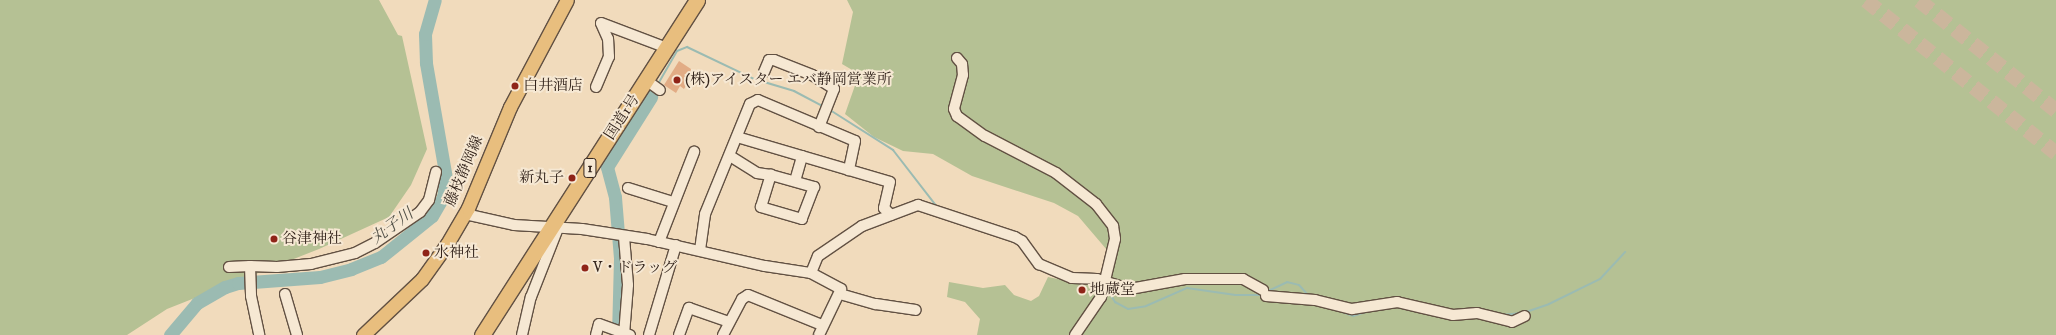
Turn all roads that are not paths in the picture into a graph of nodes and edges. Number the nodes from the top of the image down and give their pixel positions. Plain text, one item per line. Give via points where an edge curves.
1 (567, 0) edge
2 (697, 0) edge
3 (666, 48) junction
4 (957, 58) dead end
5 (764, 72) dead end
6 (596, 87) dead end
7 (819, 127) junction
8 (737, 137) junction
9 (694, 152) dead end
10 (730, 156) junction
11 (802, 156) junction
12 (849, 170) junction
13 (436, 172) dead end
14 (771, 175) junction
15 (795, 181) junction
16 (628, 188) dead end
17 (673, 202) junction
18 (465, 214) junction
19 (891, 214) junction
20 (554, 229) junction
21 (620, 236) junction
22 (659, 242) junction
23 (676, 245) junction
24 (700, 250) junction
25 (250, 267) junction
26 (229, 268) dead end
27 (811, 273) junction
28 (1104, 281) junction
29 (285, 294) dead end
30 (840, 294) junction
31 (916, 310) dead end
32 (1525, 316) dead end
33 (729, 322) junction
34 (822, 325) junction
35 (623, 333) edge
36 (259, 335) edge
37 (297, 335) edge
38 (363, 335) edge
39 (482, 335) edge
40 (522, 335) edge
41 (596, 335) edge
42 (650, 335) edge
43 (679, 335) edge
44 (723, 335) edge
45 (819, 335) edge
46 (1075, 335) edge

1 - 18 main road, 藤枝静岡線 via 497,135
2 - 3 highway, 国道1号 / 1
3 - 6 street via 601,23 608,39 609,57
3 - 20 highway, 国道1号 / 1 via 653,85
4 - 28 street via 962,64 963,75 954,109 957,116 998,143 1047,166 1096,204 1112,222 1115,239
5 - 7 street via 769,60 774,60 812,75 834,89
7 - 8 street via 758,100 750,104
7 - 12 street via 855,141
8 - 10 street
8 - 11 street
9 - 17 street
10 - 14 street via 757,173
10 - 24 street via 705,214
11 - 12 street
11 - 15 street
12 - 19 street via 890,182 884,208
13 - 25 street via 429,200 420,212 375,243 355,253 311,264 277,268
14 - 15 street
14 - 15 street via 762,207 802,219 814,187
16 - 17 street
17 - 22 street
18 - 20 street
18 - 38 main road, 藤枝静岡線 via 430,269
19 - 27 street via 862,226 818,256
19 - 28 street via 918,205 929,207 1015,237 1026,245 1035,261 1046,268 1078,279
20 - 21 street
20 - 39 highway, 国道1号 / 1
20 - 40 street via 531,297
21 - 22 street
21 - 35 street via 628,285
22 - 23 street
23 - 24 street
23 - 42 street
24 - 27 street via 765,266
25 - 26 street
25 - 36 street via 251,292
27 - 30 street via 840,289
28 - 32 street via 1130,289 1185,279 1236,278 1250,281 1265,293 1315,300 1352,309 1397,302 1454,315 1477,312 1512,322
28 - 46 street via 1101,297
29 - 37 street
30 - 31 street via 876,304
30 - 34 street
33 - 34 street via 742,299 751,295
33 - 43 street via 689,308
33 - 44 street
34 - 45 street
35 - 41 street via 599,324

